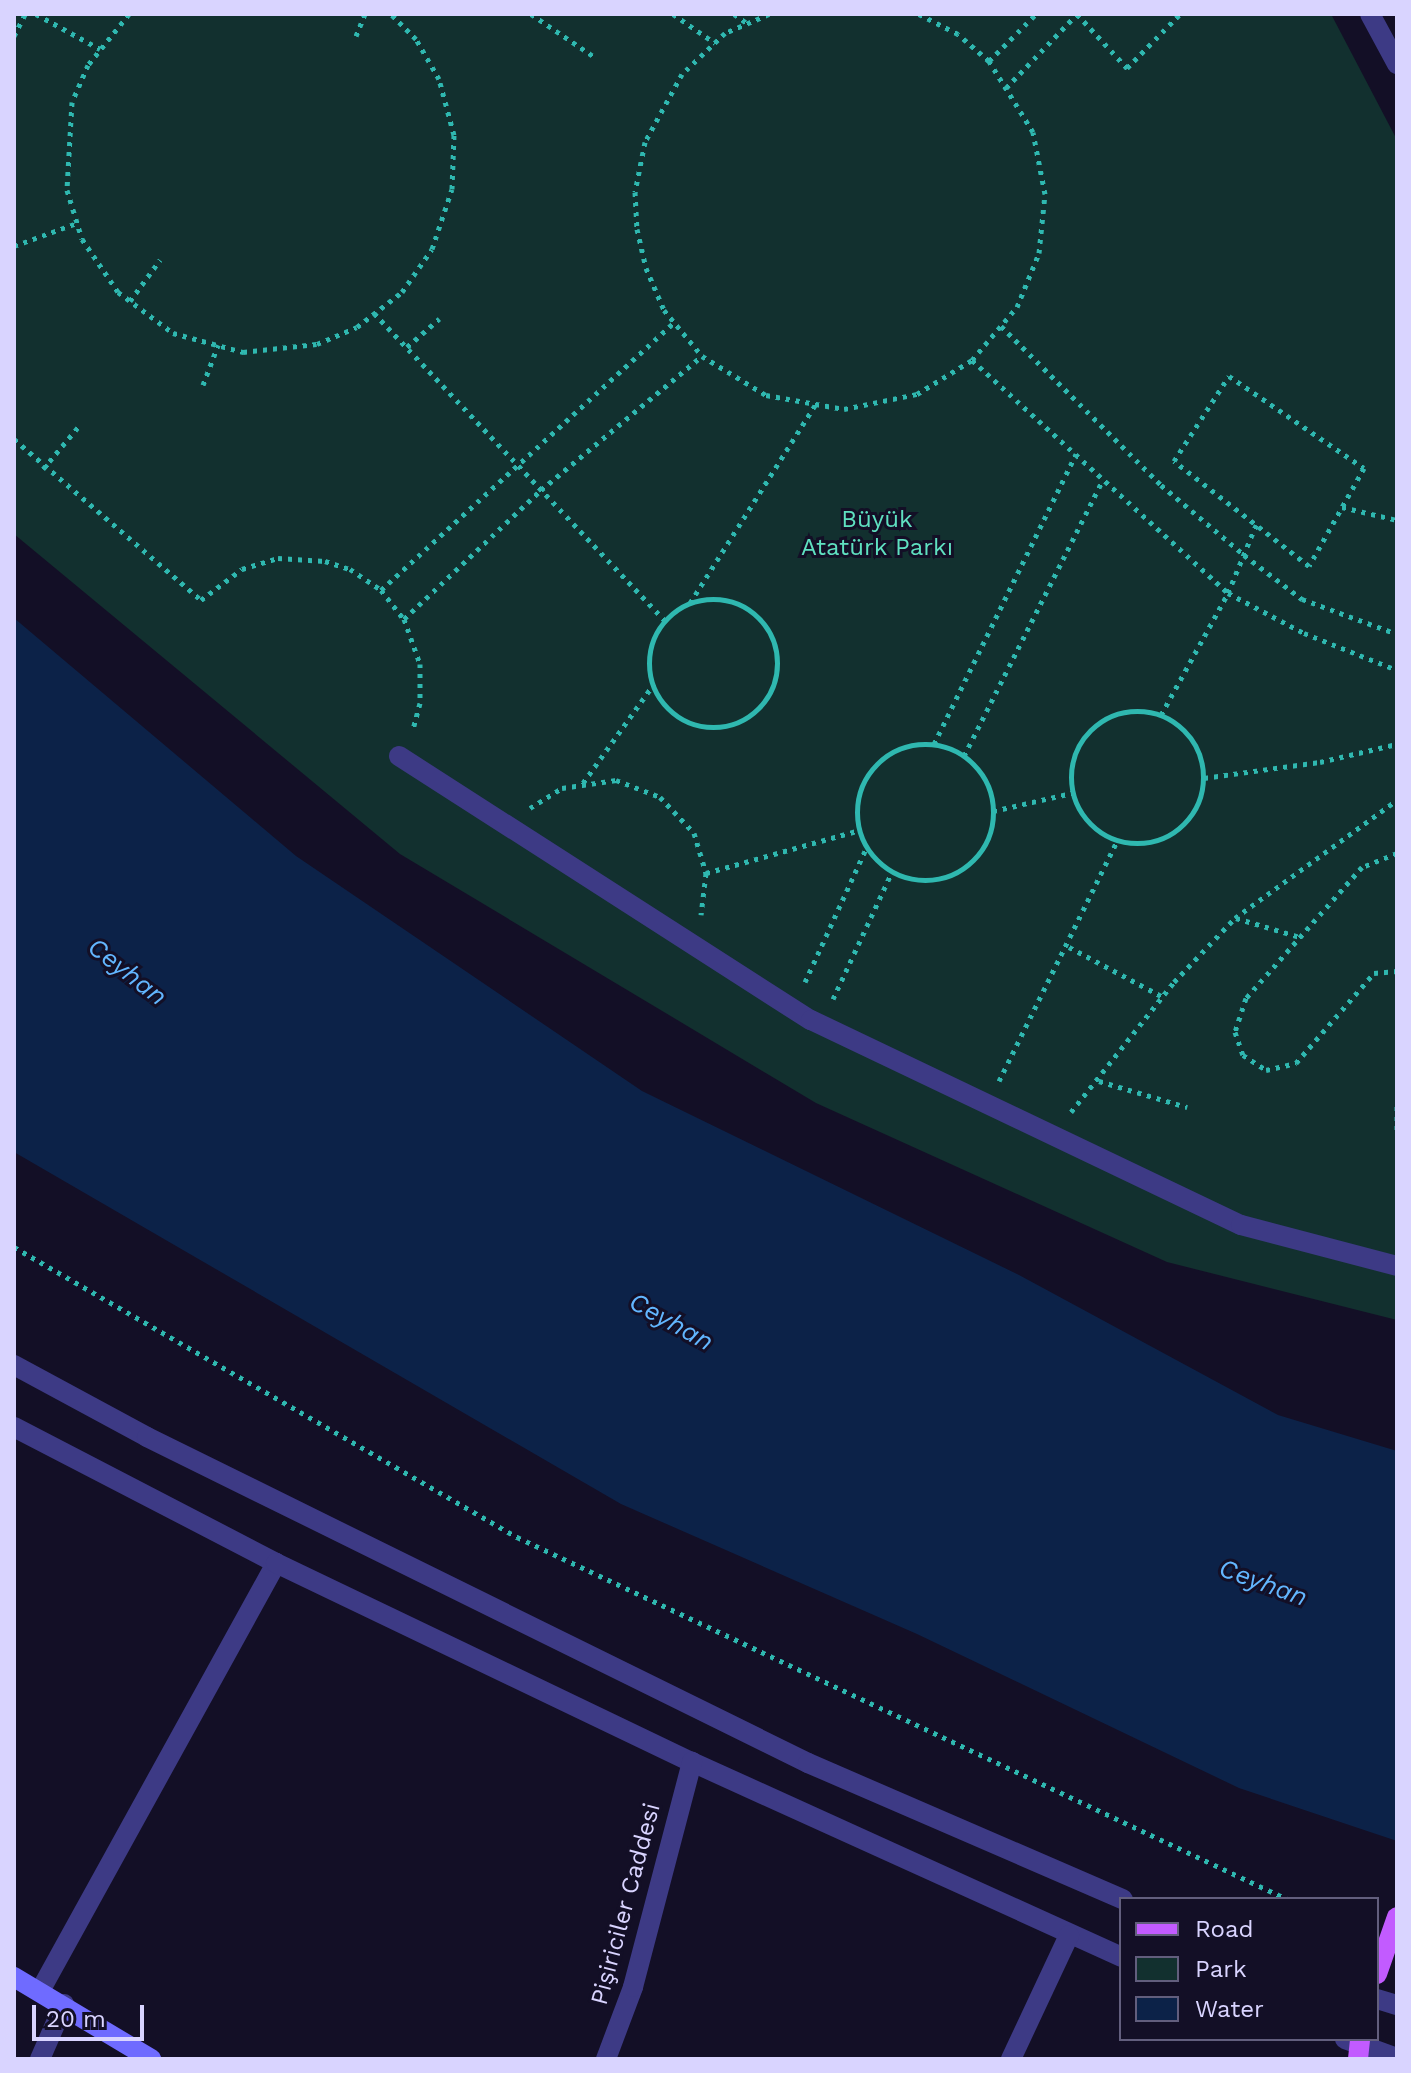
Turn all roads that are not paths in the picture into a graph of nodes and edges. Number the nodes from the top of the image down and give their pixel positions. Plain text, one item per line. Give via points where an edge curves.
1 (1370, 14) edge
2 (1397, 64) edge
3 (399, 756) road end
4 (1397, 1266) edge
5 (14, 1365) edge
6 (14, 1427) edge
7 (276, 1563) junction
8 (692, 1762) junction
9 (1119, 1897) edge
10 (1397, 1917) edge
11 (1069, 1935) junction
12 (1119, 1956) edge
13 (1379, 1968) edge
14 (14, 1977) edge
15 (40, 1991) junction
16 (64, 2004) junction
17 (1354, 2048) edge
18 (1397, 2058) edge
19 (40, 2059) edge
20 (151, 2059) edge
21 (606, 2059) edge
22 (1011, 2059) edge

1 - 2 street
3 - 4 street via 514,826 689,946 821,1025 1241,1225
5 - 9 street via 147,1437 808,1763
6 - 7 street
7 - 8 street
7 - 15 street
8 - 11 street
8 - 21 street, Pişiriciler Caddesi via 633,1987
10 - 13 main road
11 - 12 street
11 - 22 street
14 - 15 main road
15 - 16 main road
16 - 19 street
16 - 20 main road
17 - 18 street

